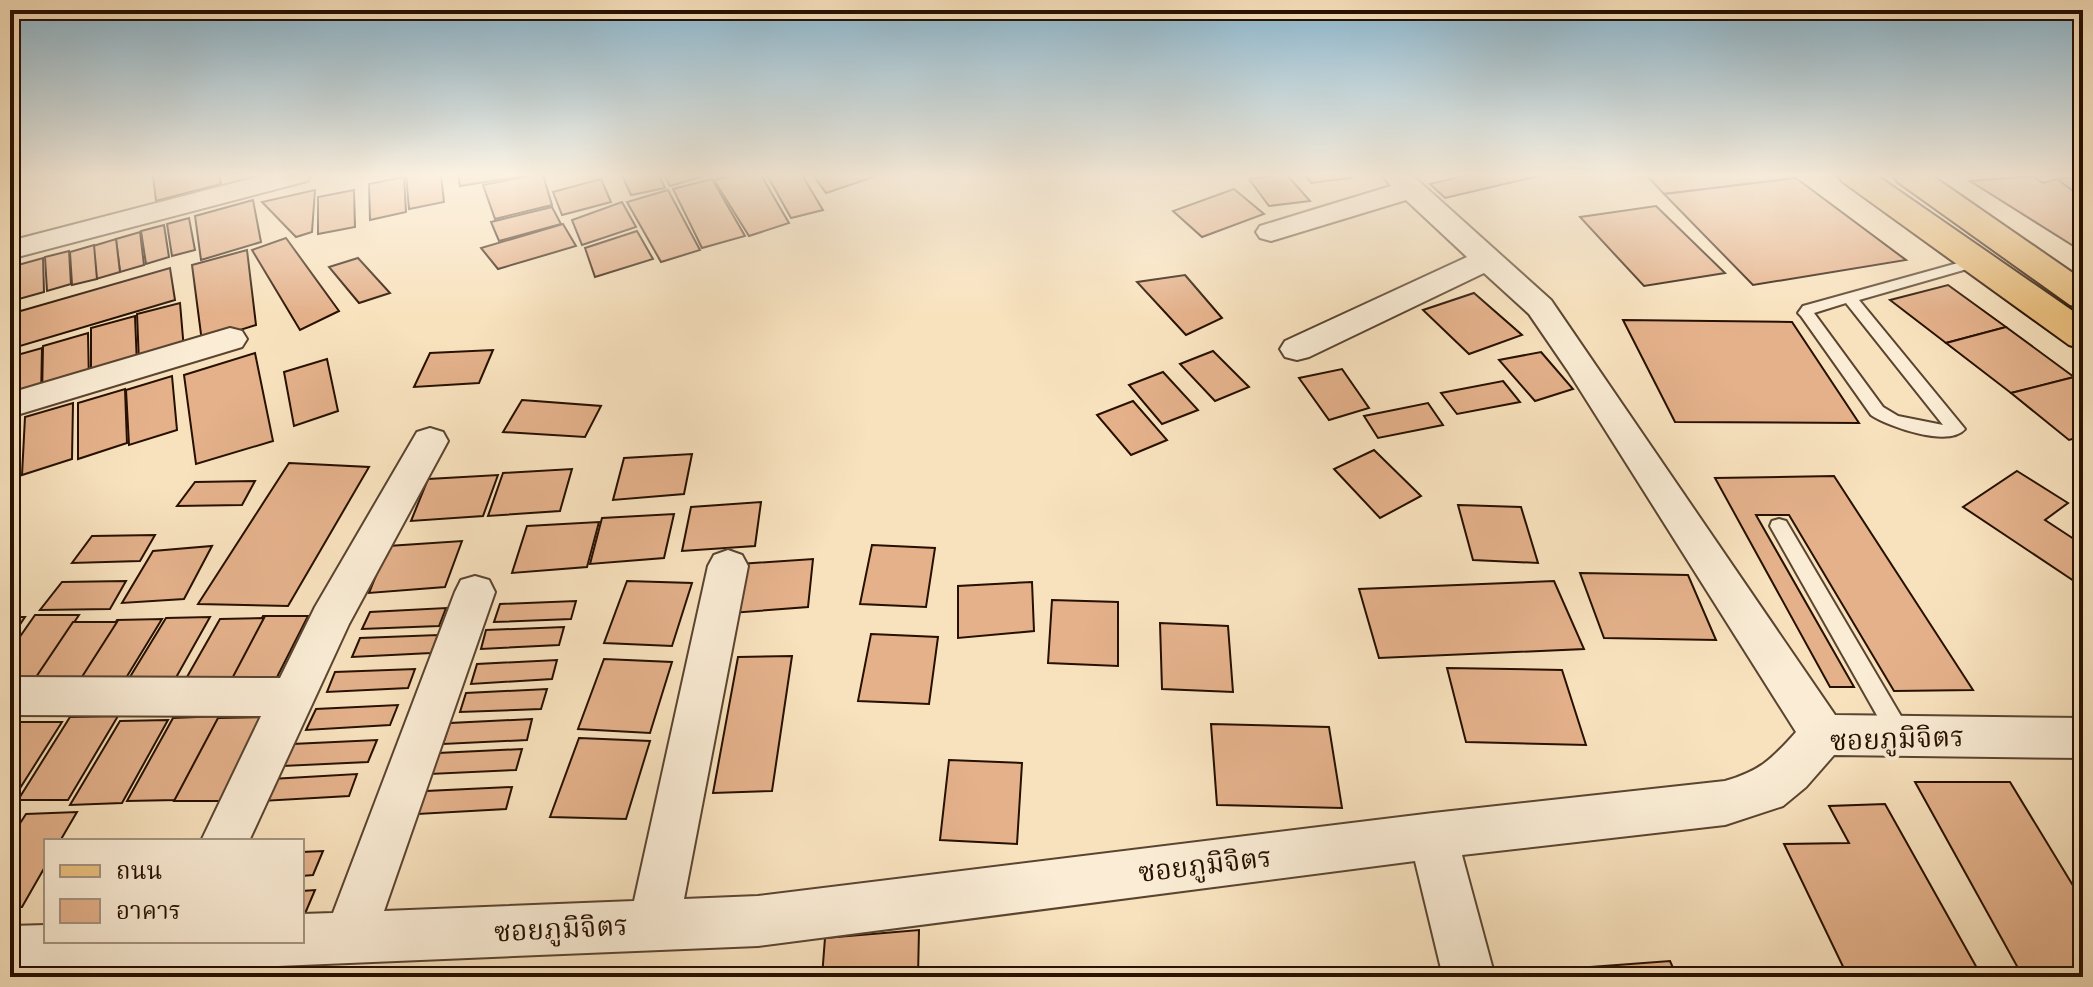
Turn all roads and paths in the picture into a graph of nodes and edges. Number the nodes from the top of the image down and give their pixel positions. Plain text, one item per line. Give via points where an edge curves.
1 (121, 221) edge
2 (1300, 221) edge
3 (1447, 221) edge
4 (1919, 221) edge
5 (1975, 221) edge
6 (1271, 232) dead end
7 (10, 250) edge
8 (1488, 259) junction
9 (1976, 262) junction
10 (1848, 296) junction
11 (2083, 297) edge
12 (2083, 336) edge
13 (230, 339) dead end
14 (1297, 349) dead end
15 (10, 405) edge
16 (430, 441) dead end
17 (1779, 526) dead end
18 (728, 566) dead end
19 (475, 592) dead end
20 (10, 696) edge
21 (294, 697) junction
22 (1823, 735) junction
23 (1900, 735) junction
24 (2083, 738) edge
25 (1433, 836) junction
26 (226, 839) edge
27 (654, 925) junction
28 (349, 939) junction
29 (304, 940) edge
30 (176, 943) edge
31 (25, 960) edge
32 (1469, 977) edge

1 - 7 street
2 - 6 street
3 - 8 street
4 - 9 main road
5 - 11 main road
8 - 14 street
8 - 22 street via 1540,307 1580,363
9 - 10 lane
9 - 12 main road
10 - 10 lane via 1808,309 1806,318 1877,411 1893,421 1943,433 1956,429
13 - 15 street
16 - 21 street via 359,565
17 - 23 lane
18 - 27 street
19 - 28 street
20 - 21 street
21 - 26 street
22 - 23 street, ซอยภูมิจิตร
22 - 25 street, ซอยภูมิจิตร via 1766,791 1725,803
23 - 24 street, ซอยภูมิจิตร
25 - 27 street, ซอยภูมิจิตร via 758,921
25 - 32 street
27 - 28 street, ซอยภูมิจิตร
28 - 29 street, ซอยภูมิจิตร
30 - 31 street

